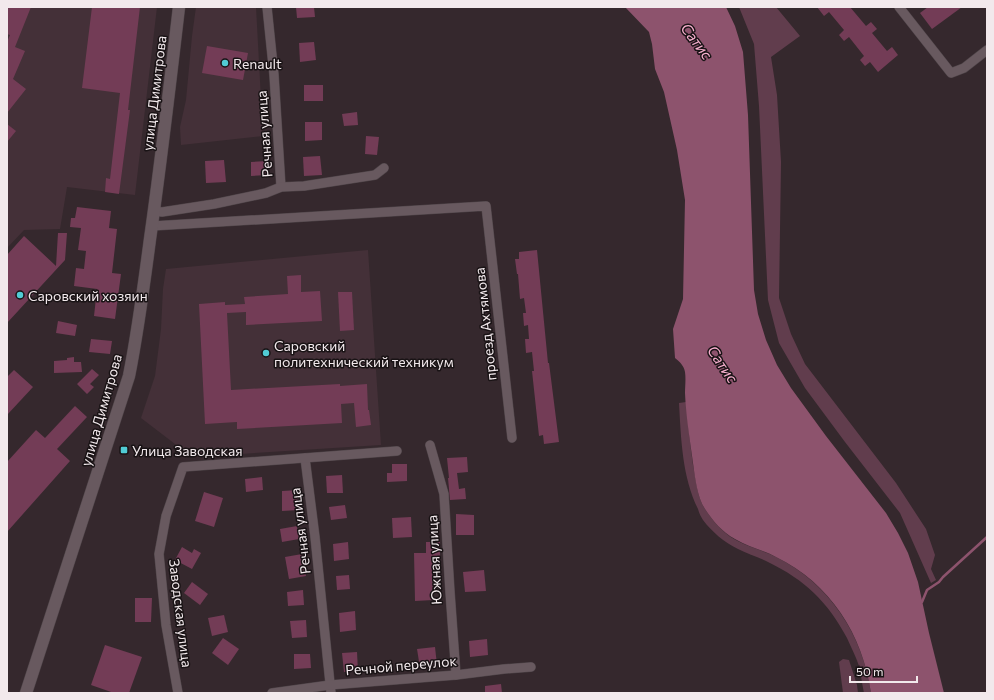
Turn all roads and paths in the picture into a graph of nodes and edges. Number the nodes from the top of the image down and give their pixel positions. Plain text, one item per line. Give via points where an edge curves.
1 (179, 7) edge
2 (267, 7) edge
3 (899, 7) edge
4 (987, 50) edge
5 (384, 168) dead end
6 (281, 187) junction
7 (154, 211) junction
8 (152, 226) junction
9 (512, 438) dead end
10 (430, 445) dead end
11 (398, 451) dead end
12 (305, 458) junction
13 (531, 666) dead end
14 (456, 675) junction
15 (331, 689) edge
16 (26, 693) edge
17 (178, 693) edge
18 (272, 693) edge

1 - 7 street, улица Димитрова
2 - 6 street, Речная улица
3 - 4 street via 951,73 964,68
5 - 6 street via 375,175
6 - 7 street via 266,193 214,204
7 - 8 street, улица Димитрова
8 - 9 street, проезд Ахтямова via 486,206
8 - 16 street, улица Димитрова via 129,376
10 - 14 street, Южная улица via 444,494
11 - 12 street
12 - 15 street, Речная улица via 316,537
12 - 17 street, Заводская улица via 183,467 166,516 159,554 166,625
13 - 14 street, Речной переулок
14 - 15 street, Речной переулок
15 - 18 street, Речной переулок

